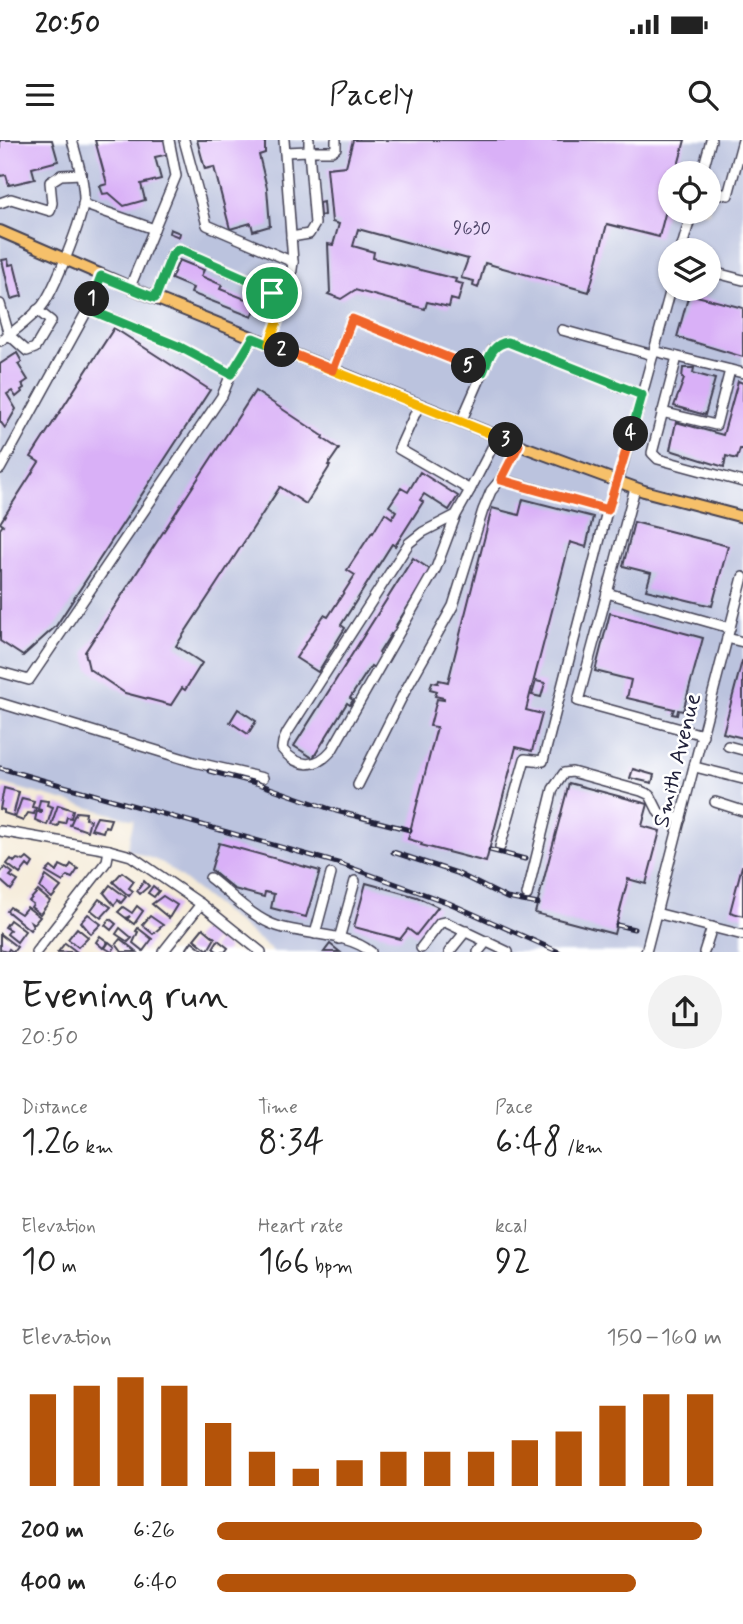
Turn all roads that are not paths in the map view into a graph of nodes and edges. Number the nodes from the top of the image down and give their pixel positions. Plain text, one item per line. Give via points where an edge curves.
1 (72, 140) edge
2 (169, 140) edge
3 (184, 140) edge
4 (284, 140) edge
5 (309, 140) edge
6 (336, 140) edge
7 (711, 140) edge
8 (743, 140) edge
9 (309, 151) junction
10 (285, 152) junction
11 (705, 161) edge
12 (81, 174) junction
13 (721, 194) edge
14 (0, 203) edge
15 (83, 204) junction
16 (153, 229) junction
17 (0, 231) edge
18 (291, 237) junction
19 (64, 260) junction
20 (293, 262) junction
21 (721, 275) edge
22 (101, 276) junction
23 (743, 281) edge
24 (130, 287) junction
25 (286, 297) junction
26 (155, 298) junction
27 (668, 301) edge
28 (0, 304) edge
29 (88, 309) junction
30 (37, 310) junction
31 (562, 330) dead end
32 (9, 335) junction
33 (253, 338) junction
34 (0, 341) edge
35 (269, 344) junction
36 (653, 353) junction
37 (677, 357) junction
38 (333, 370) junction
39 (730, 370) junction
40 (483, 372) junction
41 (743, 373) edge
42 (231, 374) junction
43 (642, 395) junction
44 (419, 405) junction
45 (662, 412) junction
46 (461, 422) junction
47 (498, 436) junction
48 (519, 445) junction
49 (0, 469) edge
50 (501, 480) junction
51 (618, 482) junction
52 (743, 482) edge
53 (635, 488) junction
54 (470, 490) junction
55 (608, 510) junction
56 (456, 515) junction
57 (743, 517) edge
58 (743, 577) edge
59 (607, 593) junction
60 (729, 633) junction
61 (743, 642) edge
62 (0, 671) edge
63 (0, 703) edge
64 (703, 735) junction
65 (728, 746) dead end
66 (743, 750) edge
67 (695, 766) junction
68 (263, 778) dead end
69 (743, 779) edge
70 (358, 785) dead end
71 (715, 802) dead end
72 (743, 811) edge
73 (681, 819) junction
74 (2, 835) edge
75 (500, 847) dead end
76 (109, 850) junction
77 (331, 874) dead end
78 (210, 878) dead end
79 (355, 881) dead end
80 (527, 895) dead end
81 (201, 904) junction
82 (656, 913) junction
83 (712, 927) junction
84 (466, 931) junction
85 (316, 934) junction
86 (743, 935) edge
87 (339, 939) junction
88 (486, 941) junction
89 (421, 948) dead end
90 (372, 951) edge
91 (36, 952) edge
92 (163, 952) edge
93 (261, 952) edge
94 (449, 952) edge
95 (478, 952) edge
96 (508, 952) edge
97 (646, 952) edge
98 (704, 952) edge

1 - 12 street
2 - 16 street via 176,177
3 - 20 street via 207,225
4 - 10 street
5 - 9 street
6 - 9 street via 332,151
7 - 11 street
8 - 13 street via 728,195
9 - 10 street
9 - 18 street via 315,224 309,234
10 - 18 street
12 - 14 street via 61,175 50,182 50,211 11,199
12 - 15 street
15 - 16 street
15 - 19 street
16 - 24 street
17 - 19 main road
18 - 20 street
19 - 22 main road
19 - 30 street
20 - 25 street
21 - 23 street
22 - 24 main road
22 - 29 street
24 - 26 main road
25 - 26 street via 179,249 172,255
25 - 35 street
26 - 33 main road
27 - 36 street
28 - 32 street
29 - 42 street
29 - 49 street
30 - 32 street
30 - 32 street via 51,321 35,348 27,351
31 - 36 street
32 - 34 street
33 - 35 main road
33 - 42 street
35 - 38 main road
36 - 37 street
36 - 43 street
37 - 39 street
37 - 45 street
38 - 40 street via 352,319
38 - 44 main road
39 - 41 street
39 - 45 street via 716,425
40 - 43 street via 493,349 508,342
40 - 46 street
42 - 62 street via 222,396 29,680
43 - 51 street
44 - 46 main road
44 - 54 street via 399,449
45 - 52 street via 652,453 658,459
46 - 47 main road
47 - 48 main road
47 - 54 street
48 - 50 street
48 - 51 main road
50 - 55 street
50 - 70 street via 483,510 453,606
51 - 53 main road
51 - 55 street
53 - 57 main road
53 - 59 street
54 - 56 street
55 - 75 street via 543,761 525,759
56 - 56 street via 436,568 332,750 311,764 288,755 282,749 288,733 409,543
58 - 60 street, Smith Avenue
59 - 60 street
59 - 64 street via 578,701
60 - 61 street
60 - 64 street, Smith Avenue
63 - 68 street via 194,762
64 - 67 street, Smith Avenue
65 - 66 street
67 - 69 street
67 - 73 street, Smith Avenue
71 - 72 street
73 - 80 street via 659,813 650,794 564,773 553,789
73 - 82 street, Smith Avenue
74 - 76 street
76 - 81 street via 131,856
76 - 91 street via 107,861
77 - 85 street
78 - 85 street via 268,922
79 - 87 street
81 - 92 street
81 - 93 street
82 - 83 street
82 - 97 street, Smith Avenue
83 - 86 street
83 - 98 street
84 - 88 street
84 - 89 street via 443,922
84 - 94 street
85 - 87 street
87 - 90 street
88 - 95 street
88 - 96 street

